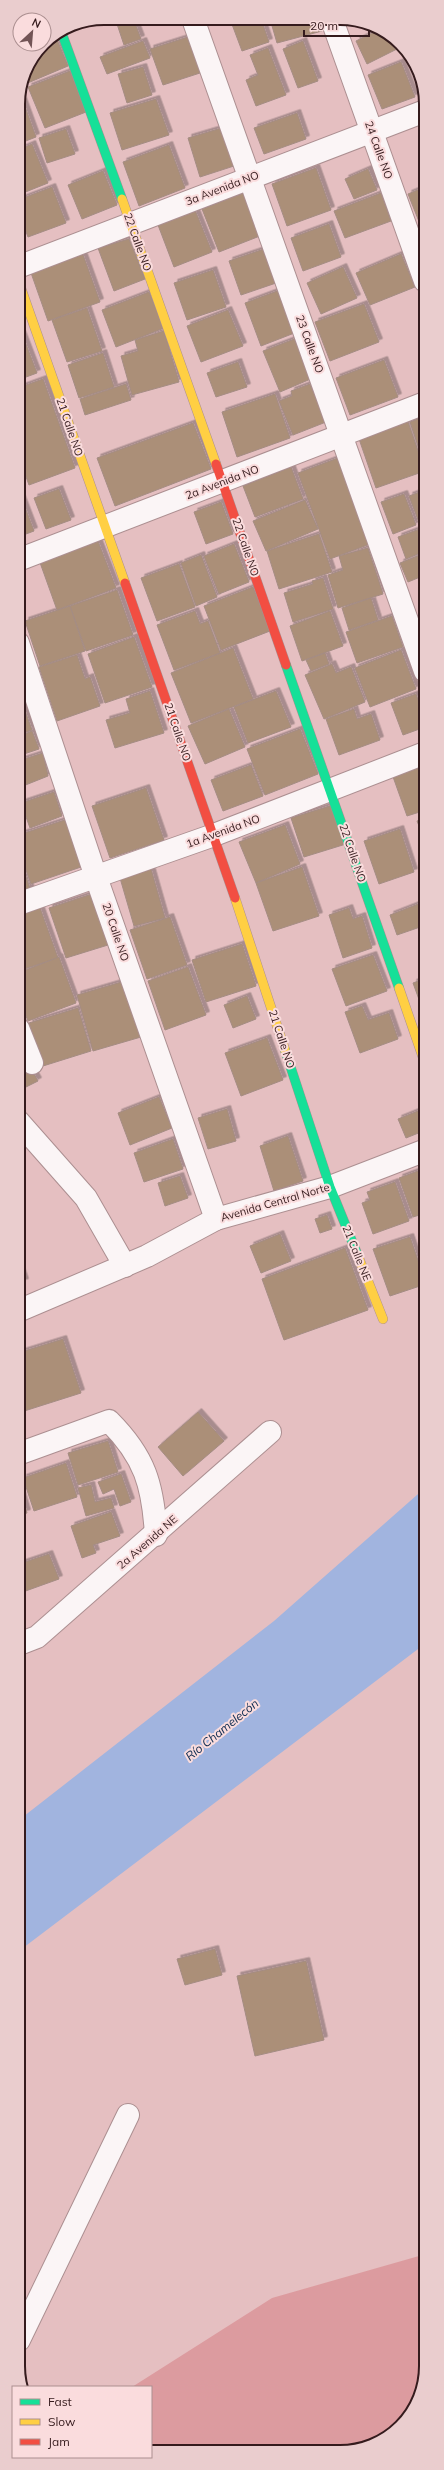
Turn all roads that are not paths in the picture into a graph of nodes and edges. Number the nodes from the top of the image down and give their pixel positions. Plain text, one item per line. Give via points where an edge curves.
1 (195, 25) edge
2 (334, 25) edge
3 (63, 36) edge
4 (419, 113) edge
5 (372, 131) junction
6 (250, 177) junction
7 (131, 222) junction
8 (25, 263) edge
9 (419, 264) edge
10 (25, 300) edge
11 (419, 405) edge
12 (343, 435) junction
13 (223, 481) junction
14 (105, 527) junction
15 (25, 557) edge
16 (419, 651) edge
17 (25, 665) edge
18 (419, 756) edge
19 (331, 790) junction
20 (214, 835) junction
21 (96, 877) junction
22 (25, 902) edge
23 (25, 1046) edge
24 (419, 1046) edge
25 (32, 1063) dead end
26 (25, 1129) edge
27 (419, 1153) edge
28 (330, 1187) junction
29 (216, 1219) junction
30 (125, 1266) junction
31 (25, 1308) edge
32 (383, 1319) dead end
33 (270, 1432) dead end
34 (25, 1452) edge
35 (156, 1535) junction
36 (25, 1642) edge
37 (128, 2115) dead end
38 (25, 2328) edge

1 - 6 street, 23 Calle NO
2 - 5 street, 24 Calle NO
3 - 7 street, 22 Calle NO
4 - 5 street, 3a Avenida NO
5 - 6 street, 3a Avenida NO
5 - 9 street, 24 Calle NO
6 - 7 street, 3a Avenida NO
6 - 12 street, 23 Calle NO
7 - 8 street, 3a Avenida NO
7 - 13 street, 22 Calle NO
10 - 14 street, 21 Calle NO
11 - 12 street, 2a Avenida NO
12 - 13 street, 2a Avenida NO
12 - 16 street, 23 Calle NO
13 - 14 street, 2a Avenida NO
13 - 19 street, 22 Calle NO
14 - 15 street, 2a Avenida NO
14 - 20 street, 21 Calle NO
17 - 21 street, 20 Calle NO
18 - 19 street, 1a Avenida NO
19 - 20 street, 1a Avenida NO
19 - 24 street, 22 Calle NO
20 - 21 street, 1a Avenida NO
20 - 28 street, 21 Calle NO
21 - 22 street, 1a Avenida NO
21 - 29 street, 20 Calle NO
23 - 25 street
26 - 30 street via 86,1198
27 - 28 street, Avenida Central Norte
28 - 29 street, Avenida Central Norte
28 - 32 street, 21 Calle NE
29 - 30 street, Avenida Central Norte
30 - 31 street, Avenida Central Norte
33 - 35 street, 2a Avenida NE
34 - 35 street via 109,1422 127,1440 144,1469 154,1501
35 - 36 street, 2a Avenida NE via 38,1637
37 - 38 street

